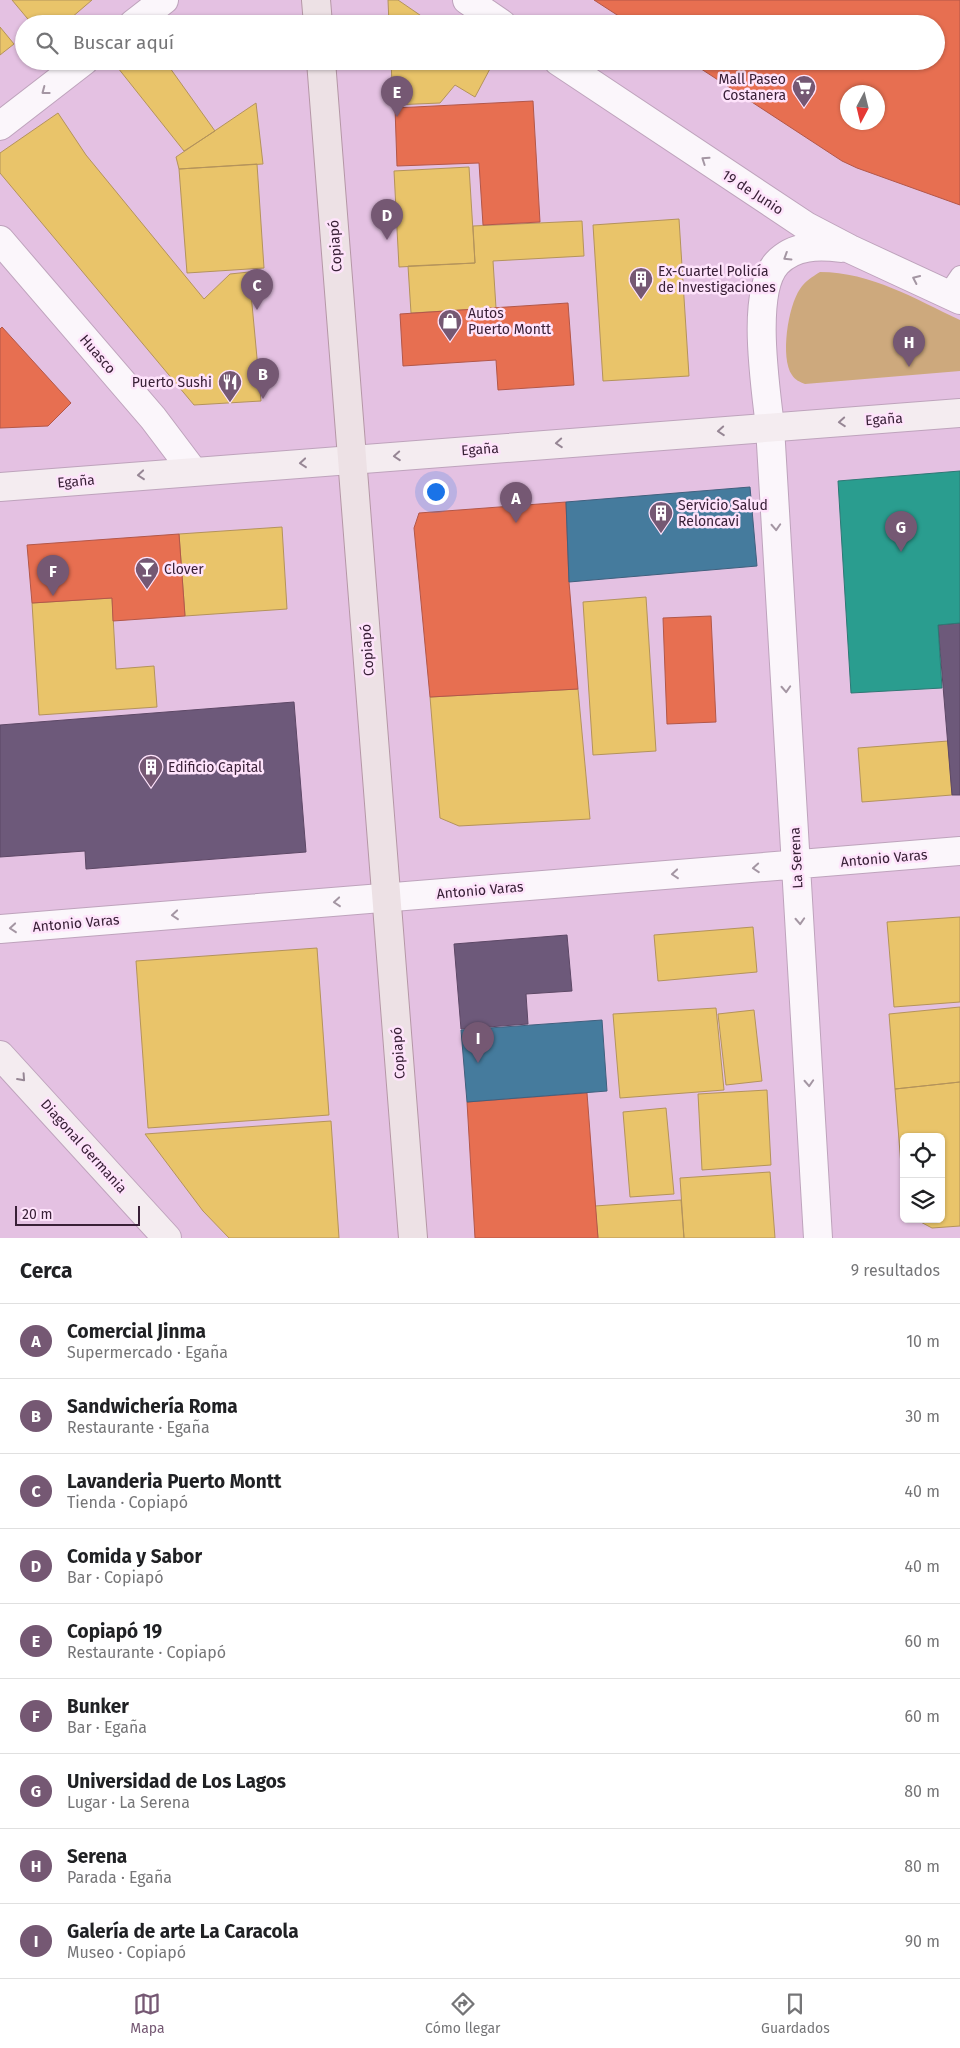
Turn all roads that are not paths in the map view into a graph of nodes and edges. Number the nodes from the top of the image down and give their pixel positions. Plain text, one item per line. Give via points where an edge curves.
1 (164, 0) edge
2 (316, 0) edge
3 (467, 0) edge
4 (145, 15) edge
5 (317, 15) edge
6 (489, 15) edge
7 (72, 70) edge
8 (322, 70) edge
9 (571, 70) edge
10 (0, 126) edge
11 (0, 240) edge
12 (850, 249) junction
13 (956, 290) edge
14 (960, 413) edge
15 (770, 427) junction
16 (352, 459) junction
17 (193, 471) junction
18 (0, 487) edge
19 (960, 851) edge
20 (796, 865) junction
21 (386, 898) junction
22 (0, 929) edge
23 (0, 1055) edge
24 (168, 1238) edge
25 (413, 1238) edge
26 (818, 1238) edge

1 - 4 street
2 - 5 main road
3 - 6 street
7 -> 10 street
8 - 16 main road, Copiapó
12 -> 9 street, 19 de Junio via 769,203
11 - 17 street, Huasco via 153,418
13 -> 12 street, 19 de Junio
12 -> 15 street, La Serena via 806,247 778,263 768,277 762,322
14 -> 15 main road, Egaña
15 -> 16 main road, Egaña
15 -> 20 street, La Serena
16 -> 17 main road, Egaña
16 - 21 main road, Copiapó
17 -> 18 main road, Egaña
19 - 20 street, Antonio Varas
20 -> 21 street, Antonio Varas
20 -> 26 street, La Serena
21 -> 22 street, Antonio Varas
21 - 25 main road, Copiapó
23 -> 24 main road, Diagonal Germania

